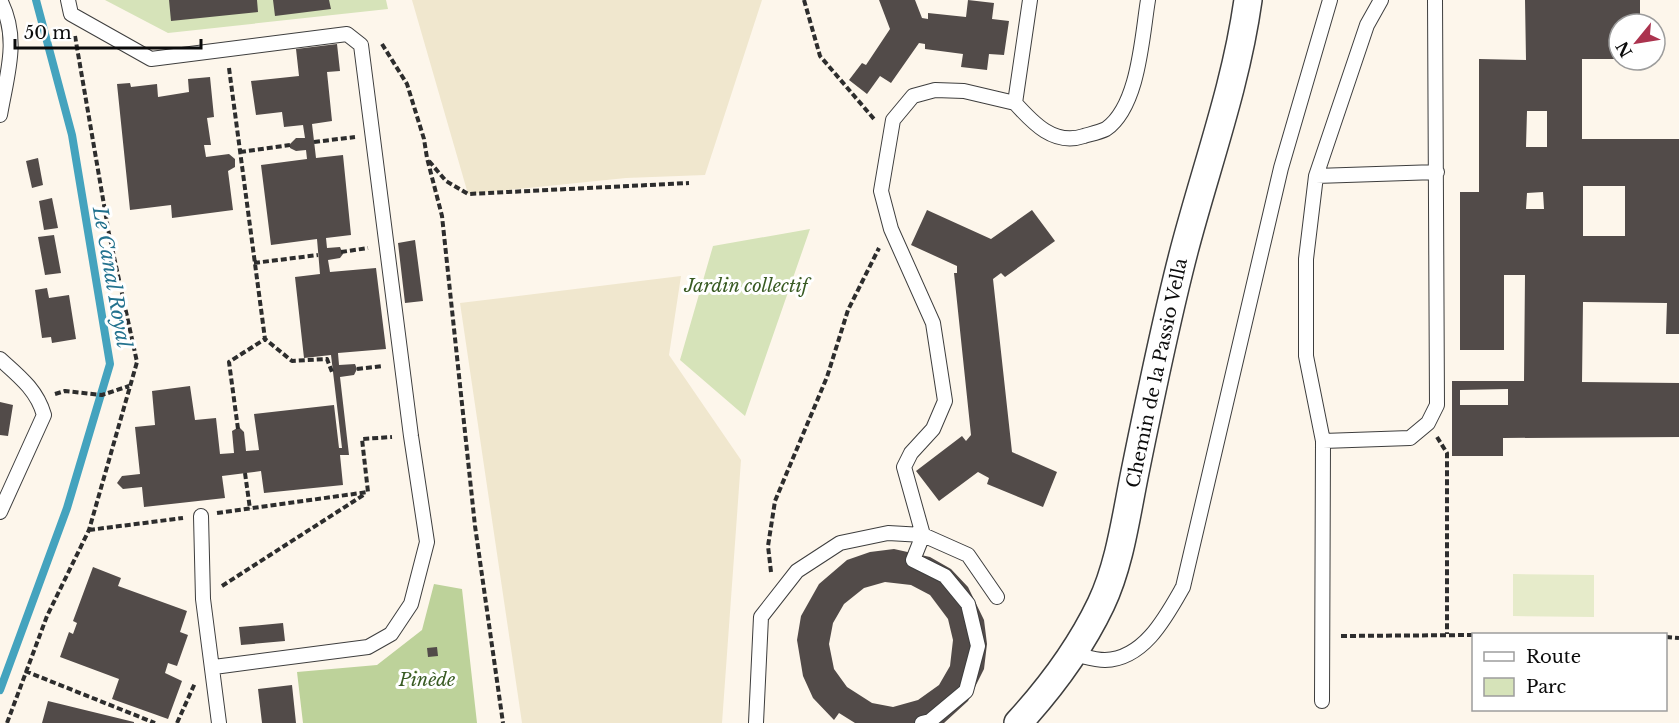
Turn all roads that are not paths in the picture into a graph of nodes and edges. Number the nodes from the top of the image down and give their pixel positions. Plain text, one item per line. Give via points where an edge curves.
1 (0, 0) edge
2 (1030, 0) edge
3 (1148, 0) edge
4 (1248, 0) edge
5 (1330, 0) edge
6 (1381, 0) edge
7 (1435, 0) edge
8 (70, 7) edge
9 (1015, 103) junction
10 (0, 115) edge
11 (1437, 172) junction
12 (1316, 176) junction
13 (0, 359) edge
14 (1323, 441) junction
15 (0, 512) edge
16 (201, 516) road end
17 (923, 535) junction
18 (997, 597) dead end
19 (1073, 654) junction
20 (214, 667) junction
21 (1053, 683) junction
22 (1322, 701) dead end
23 (219, 723) edge
24 (756, 723) edge
25 (922, 723) edge
26 (1018, 723) edge
27 (1048, 723) edge

1 - 10 lane via 10,18 13,40
2 - 9 lane
3 - 9 lane via 1138,67 1125,106 1106,129 1076,139 1054,136 1038,128
4 - 19 street, Chemin de la Passio Vella via 1232,83 1184,251 1158,361 1119,550 1101,603
5 - 19 lane via 1281,168 1183,587 1164,621 1139,648 1106,660
6 - 12 lane via 1367,25
7 - 11 lane
8 - 20 lane via 151,59 347,34 361,45 427,542 411,604 391,634 368,647
9 - 17 lane via 964,91 935,90 913,96 893,120 881,191 894,235 933,323 945,401 933,429 904,467
11 - 12 lane
11 - 14 lane via 1437,405 1428,423 1410,438
12 - 14 lane via 1306,259 1306,356
13 - 15 lane via 40,400 44,415
14 - 22 lane
16 - 20 lane via 204,599
17 - 18 lane via 968,555
17 - 24 lane via 888,533 840,543 797,571 761,617
17 - 25 lane via 913,560 945,576 968,604 978,646 966,692
19 - 21 street, Chemin de la Passio Vella
20 - 23 lane
21 - 26 street, Chemin de la Passio Vella
21 - 27 street

